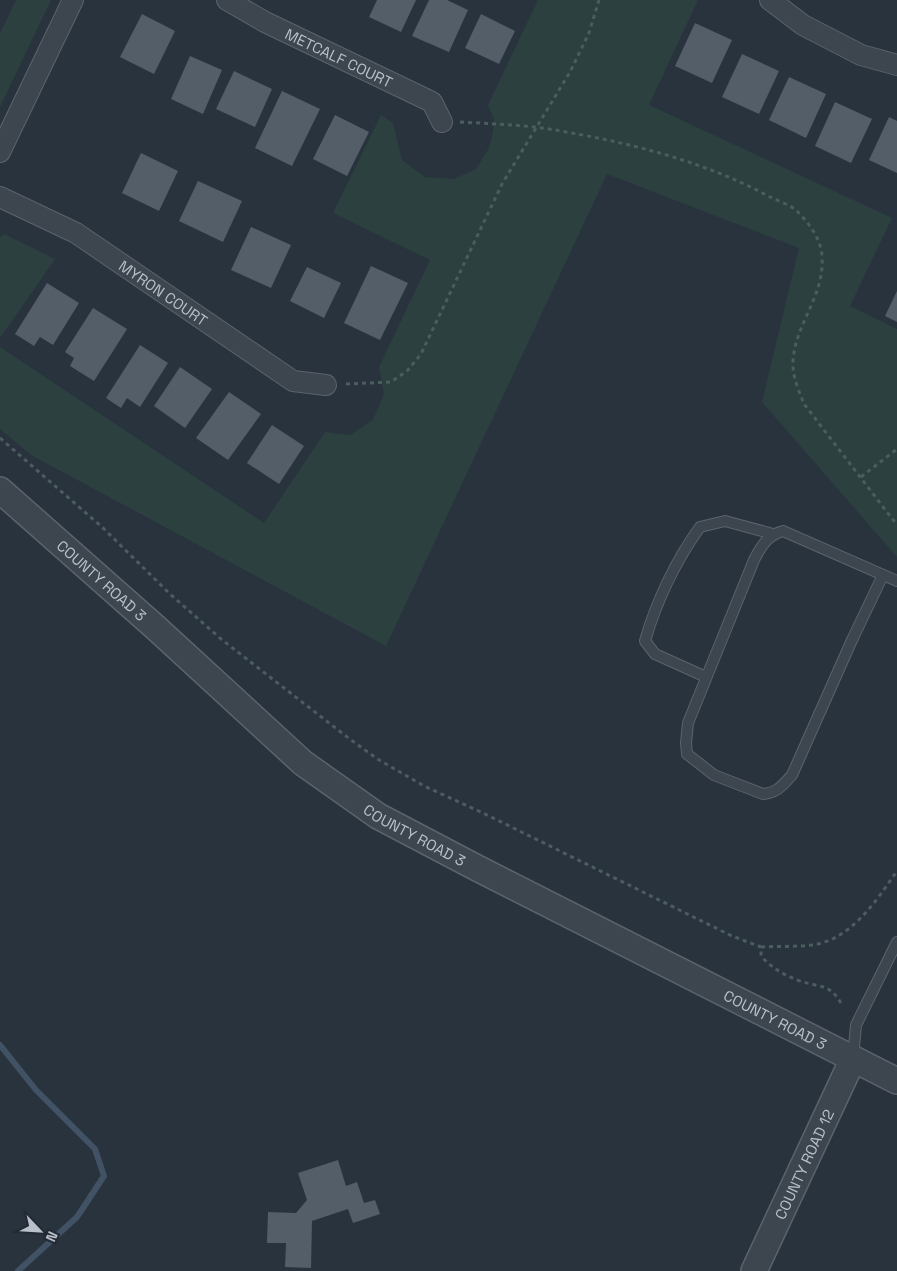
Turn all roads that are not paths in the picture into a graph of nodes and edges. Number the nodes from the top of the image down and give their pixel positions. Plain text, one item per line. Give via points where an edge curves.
1 (73, 0) edge
2 (227, 0) edge
3 (770, 0) edge
4 (897, 65) edge
5 (442, 122) road end
6 (0, 152) edge
7 (0, 197) edge
8 (326, 385) road end
9 (0, 490) edge
10 (774, 534) junction
11 (883, 575) junction
12 (897, 581) edge
13 (706, 677) junction
14 (897, 942) edge
15 (853, 1059) junction
16 (897, 1081) edge
17 (754, 1271) edge

1 - 6 street
2 - 5 street, METCALF COURT via 265,22 432,102
3 - 4 street via 803,25 861,55
7 - 8 street, MYRON COURT via 76,233 293,381
9 - 15 street, COUNTY ROAD 3 via 303,763 378,816
10 - 11 lane via 784,531
10 - 13 lane via 762,545 754,560
10 - 13 lane via 726,521 700,527 682,552 644,641 655,654
11 - 12 lane
11 - 13 lane via 792,775 779,790 763,794 714,775 687,754 688,722
14 - 15 lane via 856,1025
15 - 16 street, COUNTY ROAD 3
15 - 17 street, COUNTY ROAD 12

